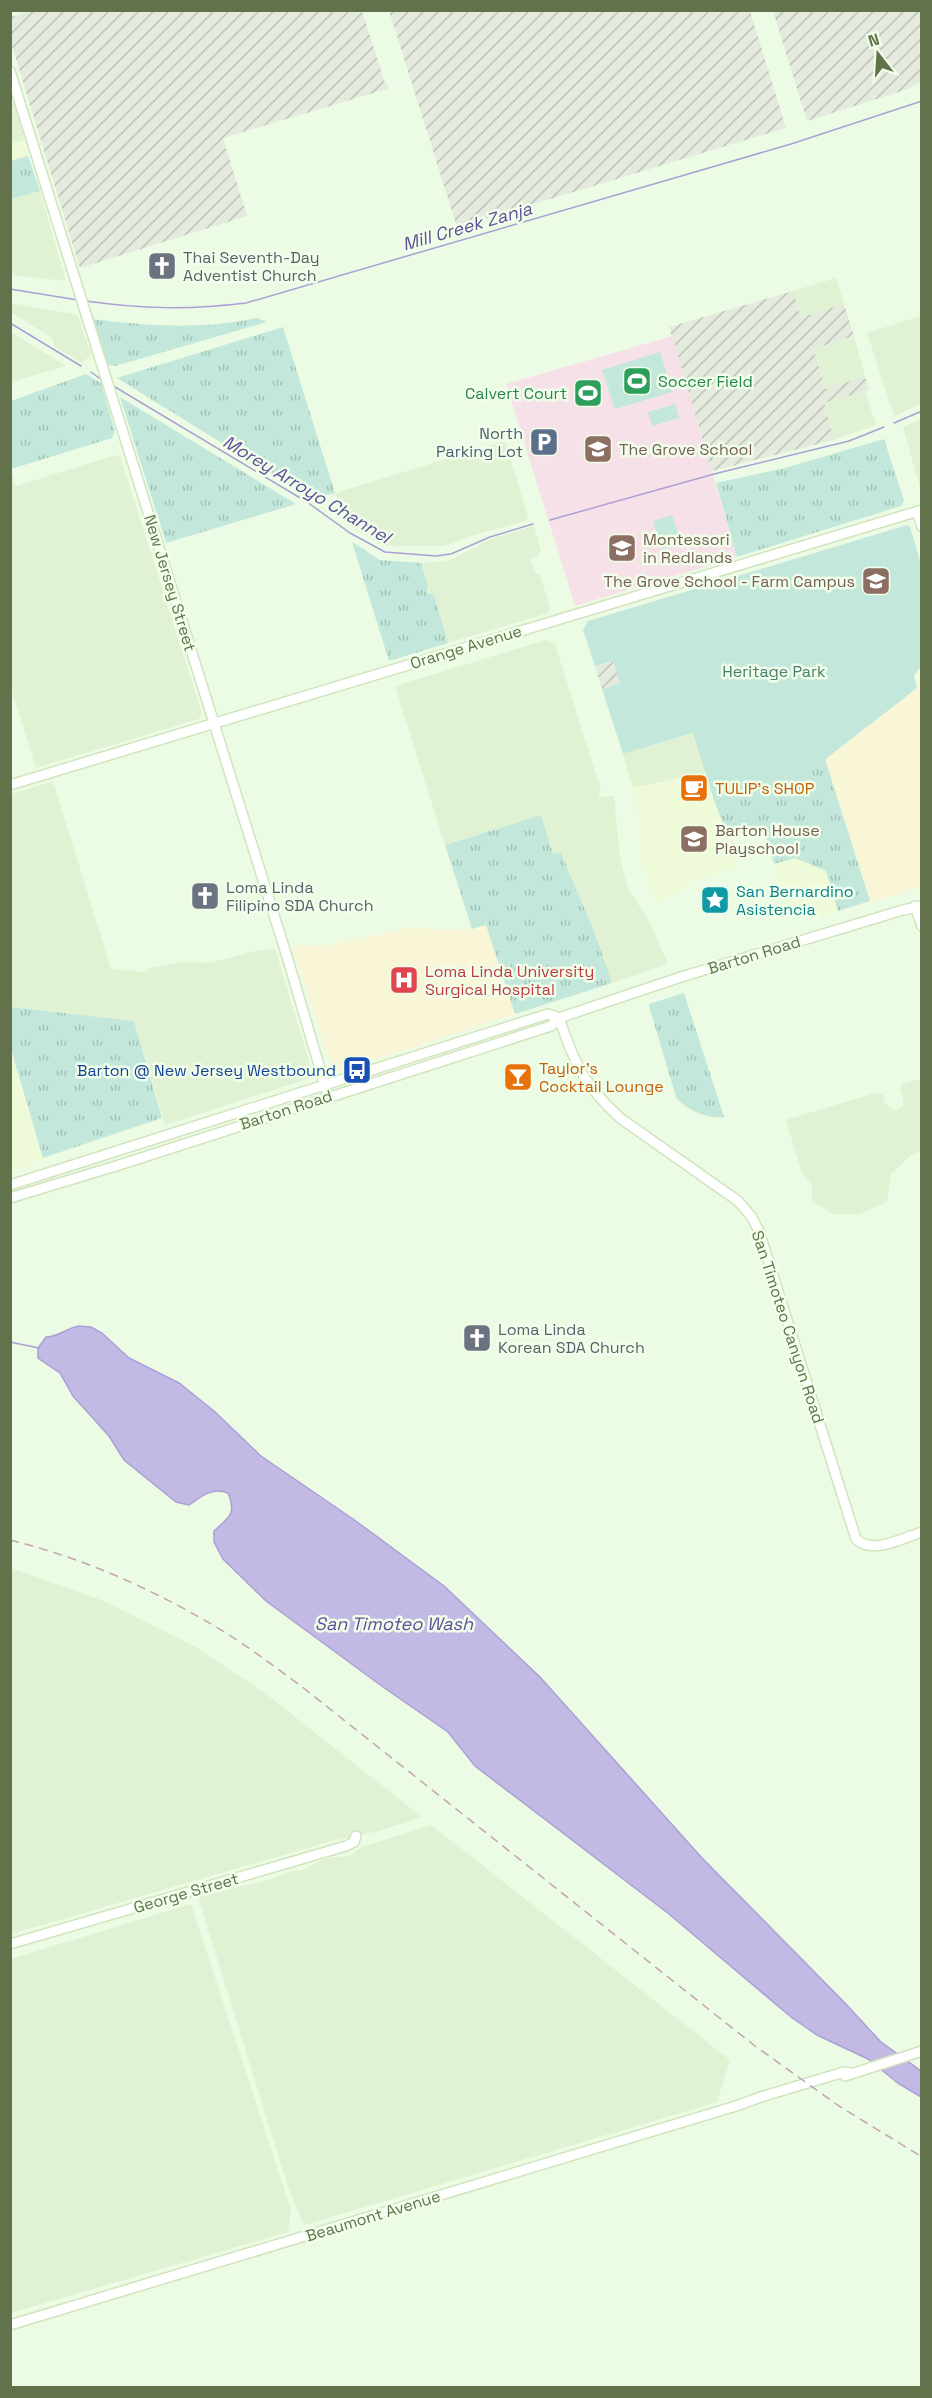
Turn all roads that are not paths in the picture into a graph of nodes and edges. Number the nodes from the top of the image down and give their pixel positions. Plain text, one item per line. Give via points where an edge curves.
1 (10, 71) edge
2 (919, 511) edge
3 (921, 527) edge
4 (213, 723) junction
5 (10, 785) edge
6 (919, 904) edge
7 (921, 926) edge
8 (559, 1018) junction
9 (326, 1084) junction
10 (328, 1096) junction
11 (10, 1185) edge
12 (10, 1198) edge
13 (921, 1532) edge
14 (356, 1836) dead end
15 (10, 1944) edge
16 (919, 2051) edge
17 (10, 2325) edge

1 - 4 street, New Jersey Street
2 - 3 street
2 - 4 street, Orange Avenue
4 - 5 street, Orange Avenue
4 - 9 street, New Jersey Street
6 - 7 street
6 - 8 street, Barton Road
8 - 9 street, Barton Road via 548,1014
8 - 10 street, Barton Road via 551,1026
8 - 13 street, San Timoteo Canyon Road via 582,1077 608,1107 738,1201 751,1216 856,1539 872,1546
9 - 10 street, New Jersey Street
9 - 11 street, Barton Road
10 - 12 street, Barton Road
14 - 15 street, George Street via 346,1846
16 - 17 street, Beaumont Avenue

